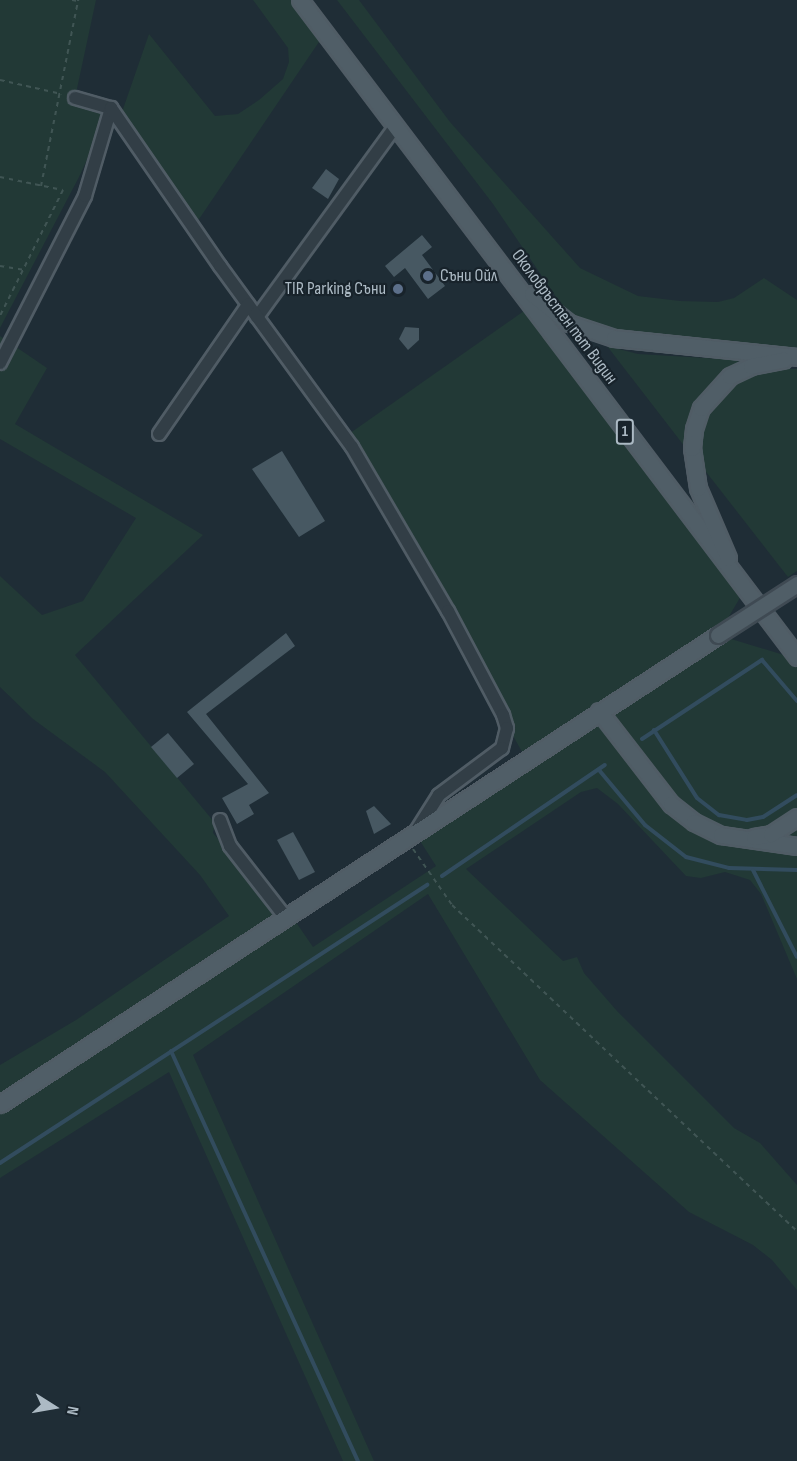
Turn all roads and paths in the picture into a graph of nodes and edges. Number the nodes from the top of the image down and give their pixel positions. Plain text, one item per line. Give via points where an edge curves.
1 (72, 0) edge
2 (300, 0) edge
3 (78, 1) edge
4 (0, 80) edge
5 (60, 94) junction
6 (75, 98) joint
7 (111, 108) junction
8 (396, 126) junction
9 (0, 177) edge
10 (41, 186) junction
11 (0, 266) edge
12 (25, 270) junction
13 (507, 272) junction
14 (248, 305) junction
15 (0, 316) edge
16 (257, 317) junction
17 (797, 359) edge
18 (0, 363) edge
19 (159, 434) dead end
20 (797, 584) edge
21 (744, 591) junction
22 (797, 657) edge
23 (599, 711) junction
24 (797, 817) edge
25 (220, 820) dead end
26 (410, 836) junction
27 (742, 839) junction
28 (797, 846) edge
29 (286, 918) junction
30 (0, 1104) edge
31 (797, 1232) edge

1 - 3 path
2 - 8 main road, Околовръстен път Видин / 1
3 - 5 path
4 - 5 path
5 - 6 path
5 - 10 path
6 - 7 street
7 - 14 street
7 - 18 street via 85,196
8 - 13 main road, Околовръстен път Видин / 1
8 - 16 street
9 - 10 path
10 - 12 path via 63,190
11 - 12 path
12 - 15 path
13 - 17 main road via 552,313 606,336 638,343
13 - 21 main road, Околовръстен път Видин / 1
14 - 16 street
14 - 19 street
16 - 26 street via 352,447 448,610 507,728 502,748 444,790
17 - 21 main road via 751,366 730,376 701,408 694,429 692,448 698,488
20 - 23 main road, bridge
21 - 22 main road, Околовръстен път Видин / 1
23 - 26 main road
23 - 27 main road via 671,804 694,822 721,835
24 - 27 main road via 771,834
25 - 29 street via 230,846
26 - 29 main road
26 - 31 path via 452,905
27 - 28 main road
29 - 30 main road

